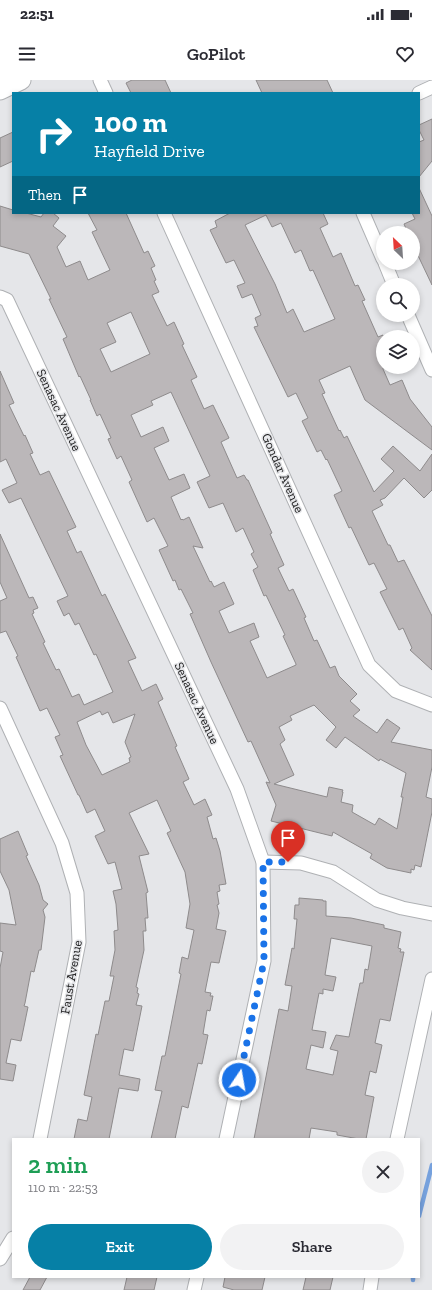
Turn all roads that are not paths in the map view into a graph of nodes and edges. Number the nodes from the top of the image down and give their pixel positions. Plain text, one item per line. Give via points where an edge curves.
1 (21, 80) edge
2 (100, 80) edge
3 (432, 87) edge
4 (0, 90) edge
5 (106, 92) edge
6 (420, 93) edge
7 (164, 214) edge
8 (363, 214) edge
9 (376, 243) edge
10 (0, 297) edge
11 (411, 322) edge
12 (432, 370) edge
13 (432, 705) edge
14 (0, 708) edge
15 (263, 862) junction
16 (432, 914) edge
17 (432, 979) edge
18 (40, 1138) edge
19 (226, 1138) edge
20 (397, 1138) edge
21 (12, 1240) edge
22 (0, 1259) edge
23 (197, 1278) edge
24 (372, 1278) edge
25 (194, 1290) edge
26 (370, 1290) edge

1 - 4 main road
2 - 5 street
3 - 6 street
7 - 13 street, Gondar Avenue via 369,665 396,691
8 - 9 street
10 - 15 street, Senasac Avenue via 7,300 237,789
11 - 12 street
14 - 18 street, Faust Avenue via 62,843 77,893 79,942
15 - 16 street via 301,863 333,872 377,900
15 - 19 street, Senasac Avenue via 264,961
17 - 20 street
21 - 22 street
23 - 25 street
24 - 26 street

